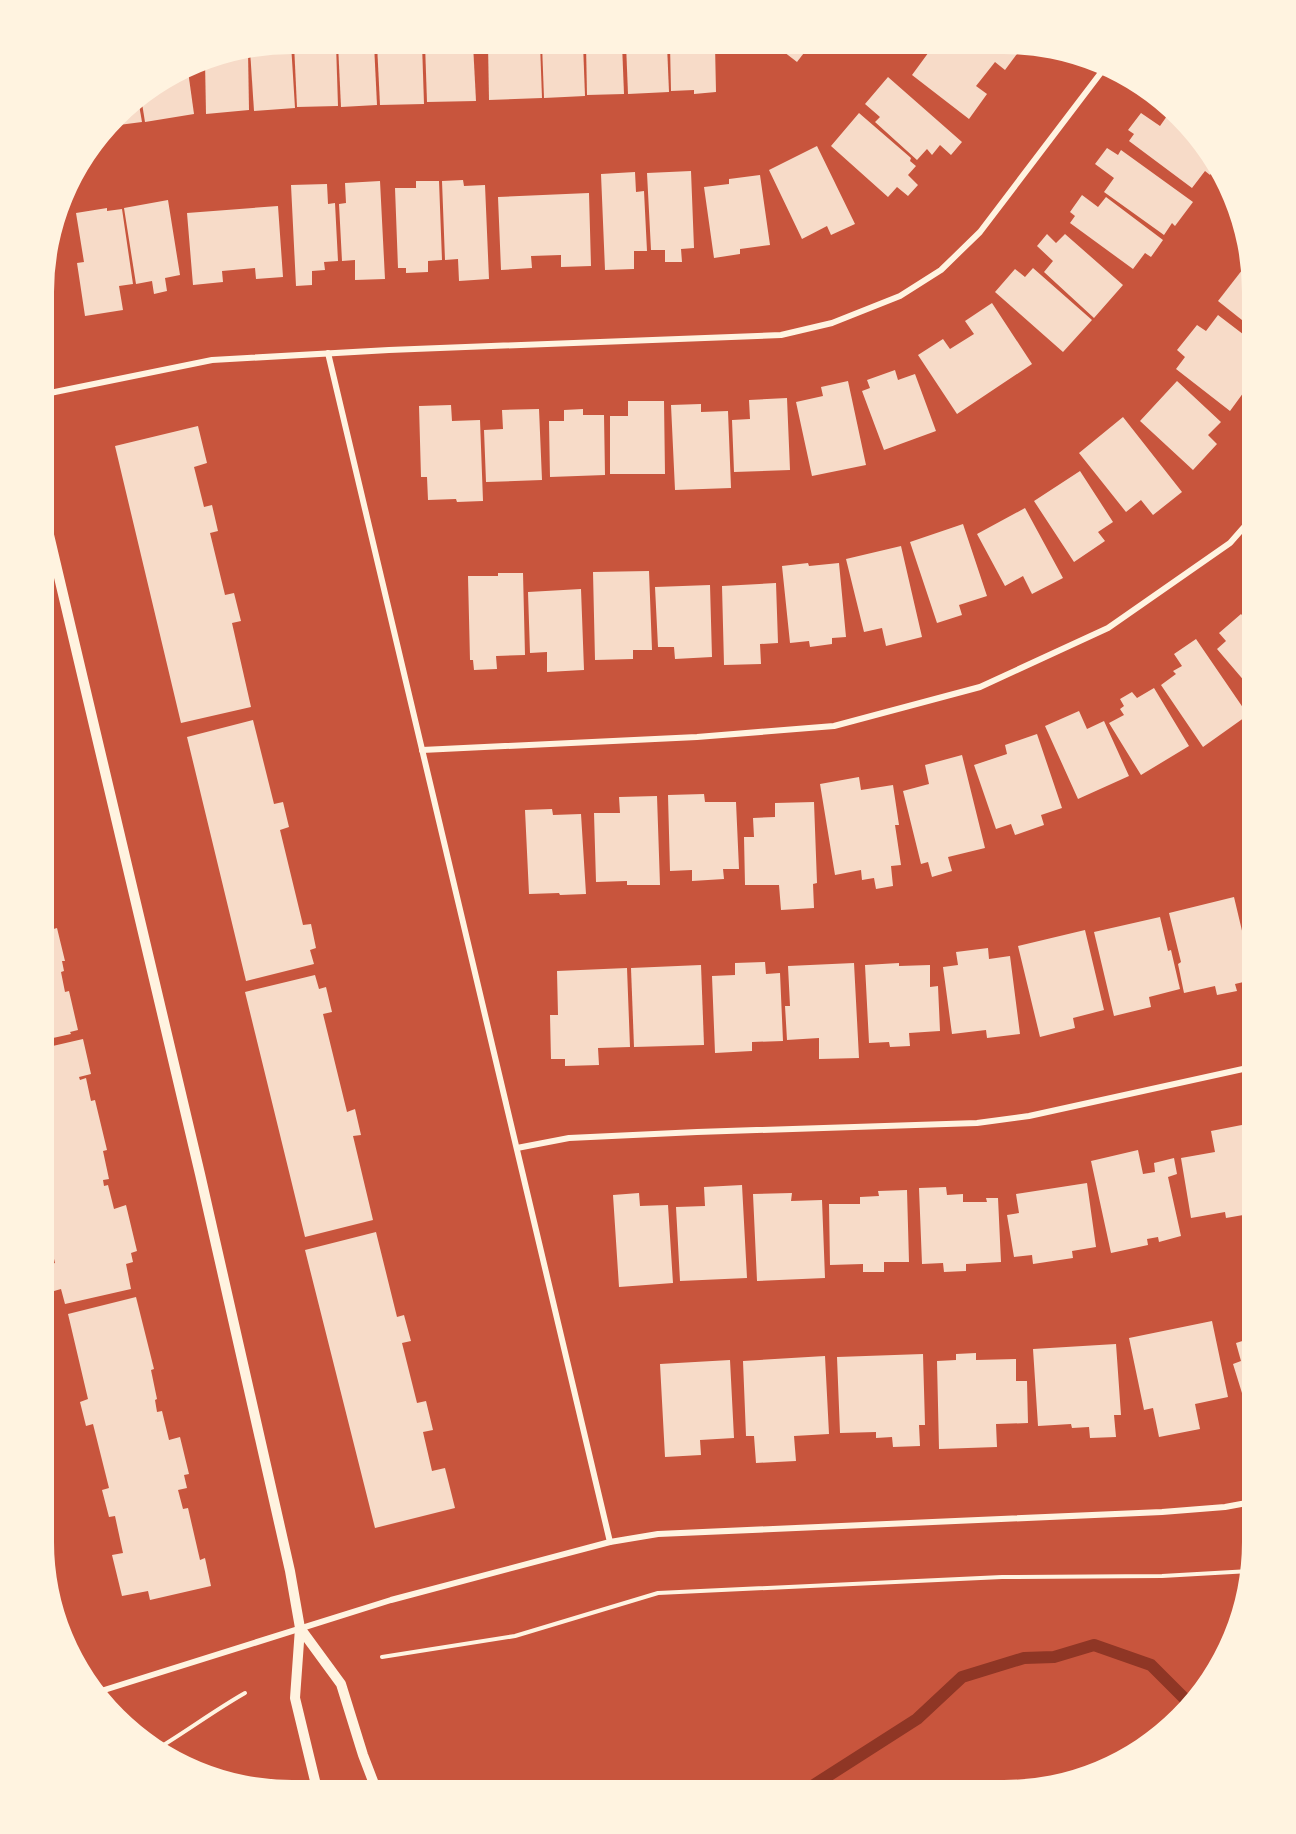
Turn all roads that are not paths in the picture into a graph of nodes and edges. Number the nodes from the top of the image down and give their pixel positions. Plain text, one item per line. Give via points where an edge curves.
1 (1100, 74) edge
2 (328, 353) junction
3 (54, 392) edge
4 (1242, 529) edge
5 (54, 556) edge
6 (422, 750) junction
7 (1242, 1069) edge
8 (517, 1148) junction
9 (1242, 1504) edge
10 (610, 1542) junction
11 (300, 1628) junction
12 (105, 1690) edge
13 (315, 1780) edge
14 (373, 1780) edge

1 - 2 street via 980,232 941,270 900,296 832,323 780,335
2 - 3 street via 212,360
2 - 6 street
4 - 6 street via 1230,543 1108,628 980,687 834,726 698,737
5 - 11 street via 206,1197
6 - 8 street
7 - 8 street via 1029,1116 977,1123 569,1138
8 - 10 street
9 - 10 street via 1162,1512 658,1534
10 - 11 street
11 - 12 street
11 - 13 street via 295,1698
11 - 14 street via 340,1684

